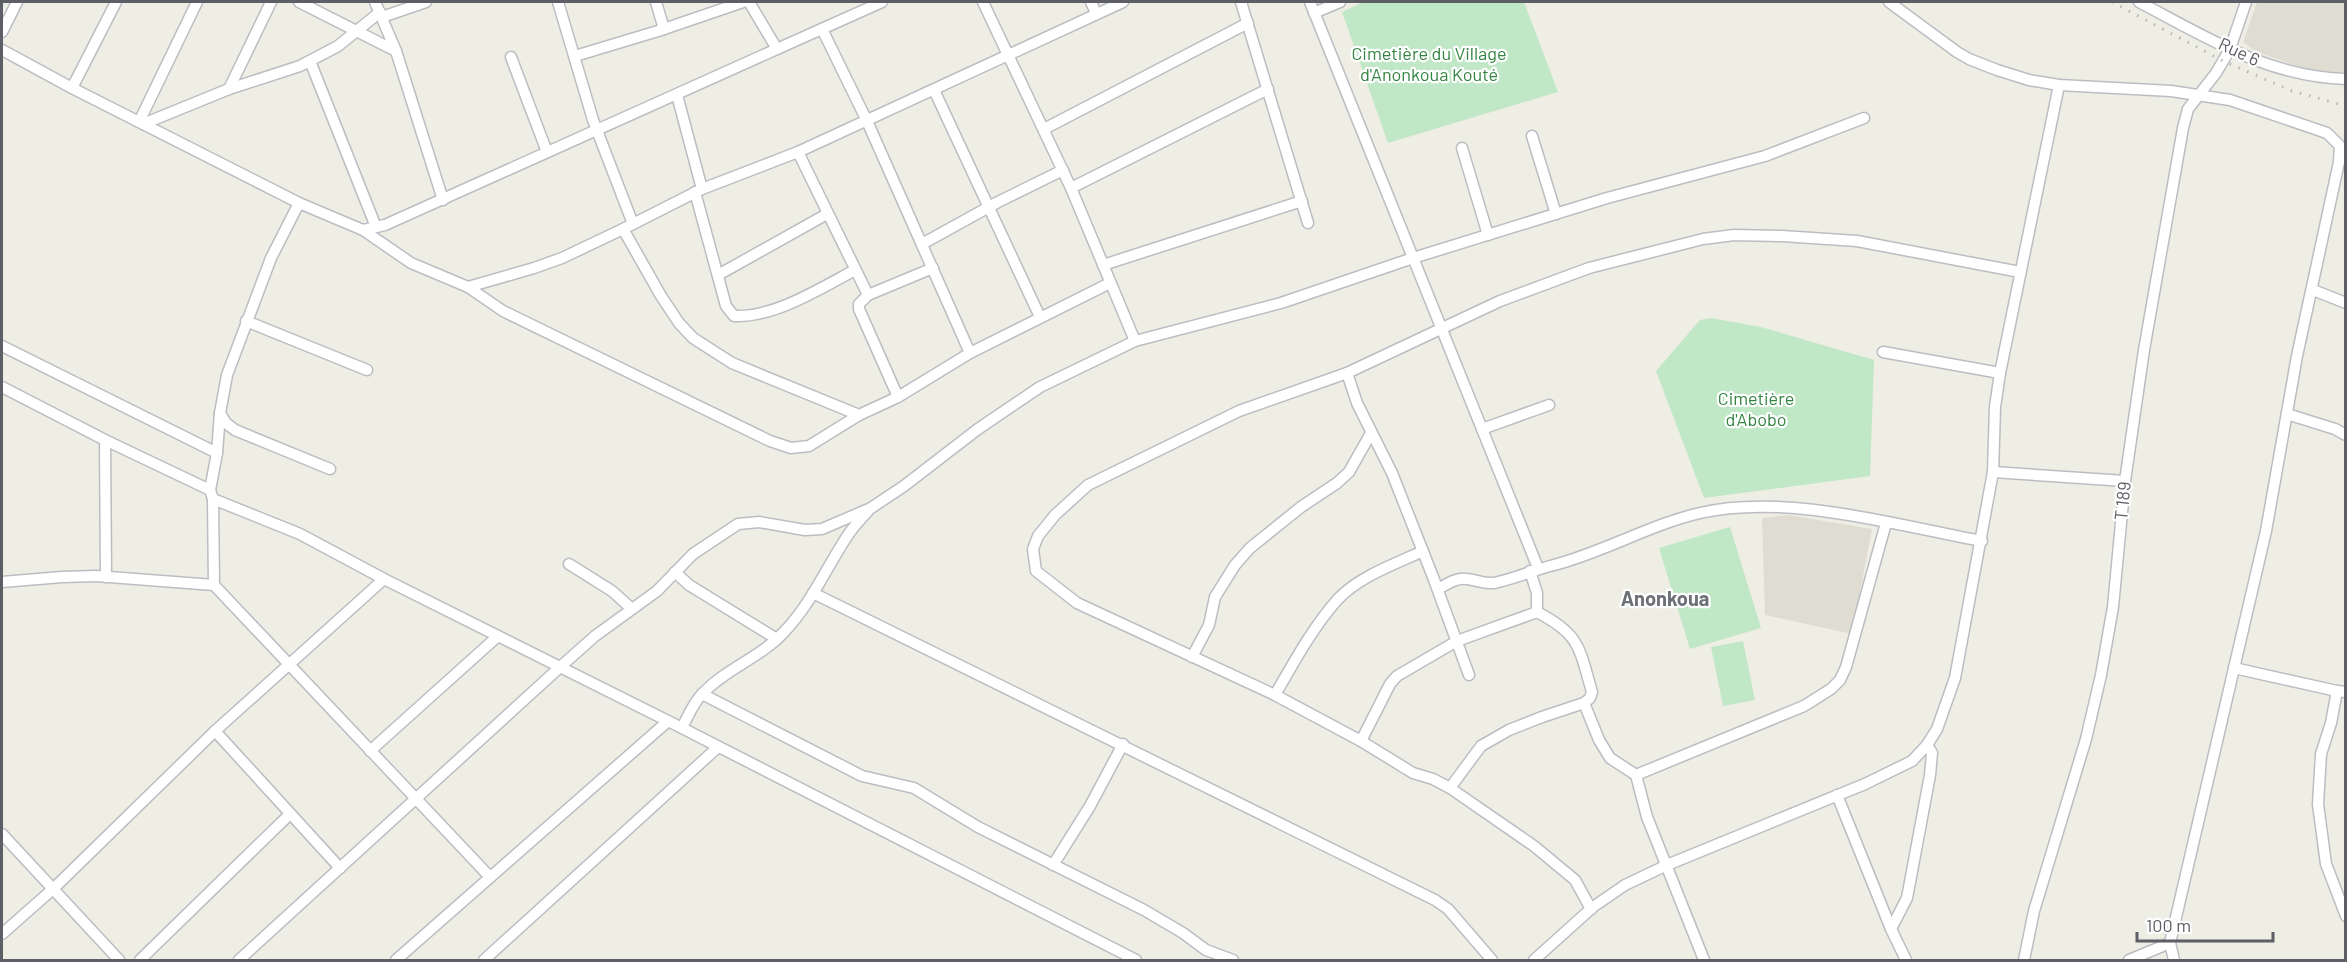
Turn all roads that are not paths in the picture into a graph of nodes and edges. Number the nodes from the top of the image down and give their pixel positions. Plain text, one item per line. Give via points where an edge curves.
1 (17, 2) edge
2 (116, 2) edge
3 (197, 2) edge
4 (271, 2) edge
5 (299, 2) edge
6 (426, 2) edge
7 (558, 2) edge
8 (656, 2) edge
9 (743, 2) edge
10 (749, 2) edge
11 (882, 2) edge
12 (983, 2) edge
13 (1091, 2) edge
14 (1123, 2) edge
15 (1241, 2) edge
16 (1310, 2) edge
17 (1340, 2) edge
18 (1889, 2) edge
19 (2139, 2) edge
20 (2246, 2) edge
21 (379, 10) edge
22 (1314, 13) junction
23 (1096, 14) junction
24 (1248, 23) junction
25 (664, 29) junction
26 (822, 29) junction
27 (354, 31) junction
28 (2, 32) edge
29 (777, 49) junction
30 (2230, 49) junction
31 (2, 50) edge
32 (396, 51) junction
33 (1009, 55) junction
34 (575, 56) junction
35 (511, 57) dead end
36 (310, 61) junction
37 (2346, 79) edge
38 (2059, 85) junction
39 (72, 88) junction
40 (1268, 88) junction
41 (229, 89) junction
42 (934, 90) junction
43 (677, 95) junction
44 (2196, 97) junction
45 (1864, 118) dead end
46 (867, 121) junction
47 (141, 123) junction
48 (596, 129) junction
49 (1044, 129) junction
50 (1532, 136) dead end
51 (1462, 148) dead end
52 (547, 152) junction
53 (798, 152) junction
54 (1062, 170) junction
55 (1071, 188) junction
56 (698, 191) junction
57 (443, 200) junction
58 (1302, 201) junction
59 (299, 203) junction
60 (989, 208) junction
61 (827, 214) junction
62 (1556, 214) junction
63 (1308, 223) dead end
64 (376, 227) junction
65 (628, 227) junction
66 (363, 230) junction
67 (1488, 235) junction
68 (922, 244) junction
69 (1413, 258) junction
70 (1103, 265) junction
71 (933, 268) junction
72 (855, 270) junction
73 (2020, 273) junction
74 (718, 275) junction
75 (1110, 283) junction
76 (468, 287) junction
77 (2313, 290) junction
78 (868, 295) junction
79 (2346, 303) edge
80 (1040, 317) junction
81 (246, 321) junction
82 (1442, 329) junction
83 (1135, 341) junction
84 (2, 346) edge
85 (970, 352) junction
86 (1883, 352) dead end
87 (368, 370) dead end
88 (1347, 373) junction
89 (2000, 373) junction
90 (2, 387) edge
91 (898, 397) junction
92 (1550, 405) dead end
93 (220, 413) junction
94 (2287, 414) junction
95 (859, 415) junction
96 (1482, 429) junction
97 (1371, 433) junction
98 (2346, 435) edge
99 (105, 440) junction
100 (217, 453) junction
101 (330, 469) dead end
102 (1993, 472) junction
103 (2125, 481) junction
104 (212, 494) junction
105 (871, 508) junction
106 (1887, 523) junction
107 (1982, 542) junction
108 (1423, 551) junction
109 (569, 564) dead end
110 (1534, 569) junction
111 (675, 572) junction
112 (106, 577) junction
113 (384, 579) junction
114 (2, 582) edge
115 (214, 585) junction
116 (1438, 589) junction
117 (813, 592) junction
118 (632, 609) junction
119 (1537, 612) junction
120 (498, 636) junction
121 (777, 639) junction
122 (1456, 641) junction
123 (1192, 657) junction
124 (290, 665) junction
125 (559, 668) junction
126 (2235, 668) junction
127 (1469, 675) dead end
128 (2341, 692) edge
129 (702, 694) junction
130 (1275, 695) junction
131 (1584, 703) junction
132 (667, 722) junction
133 (682, 728) junction
134 (215, 731) junction
135 (1361, 741) junction
136 (1123, 744) junction
137 (1927, 745) junction
138 (717, 748) junction
139 (370, 751) junction
140 (1636, 775) junction
141 (1450, 788) junction
142 (1838, 795) junction
143 (416, 799) junction
144 (291, 814) junction
145 (2, 834) edge
146 (1053, 865) junction
147 (1667, 865) junction
148 (340, 868) junction
149 (490, 877) junction
150 (53, 889) junction
151 (1592, 909) junction
152 (2346, 916) edge
153 (1891, 929) junction
154 (2, 934) edge
155 (2170, 943) junction
156 (119, 960) edge
157 (140, 960) edge
158 (239, 960) edge
159 (396, 960) edge
160 (484, 960) edge
161 (1136, 960) edge
162 (1233, 960) edge
163 (1492, 960) edge
164 (1534, 960) edge
165 (1704, 960) edge
166 (1906, 960) edge
167 (2024, 960) edge
168 (2128, 960) edge
169 (2174, 960) edge

1 - 28 street
2 - 39 street
3 - 47 street
4 - 41 street
5 - 27 street
6 - 21 street
7 - 34 street
8 - 25 street
9 - 25 street
10 - 29 street
11 - 26 street
12 - 33 street
13 - 23 street
14 - 23 street
15 - 24 street
16 - 22 street
17 - 22 street
18 - 38 street via 1969,59 2029,80
19 - 30 street, Rue 6
20 - 30 street, T 189
21 - 27 street
21 - 32 street
22 - 69 street
23 - 33 street
24 - 40 street
24 - 49 street
25 - 34 street
26 - 29 street
26 - 46 street
27 - 32 street
27 - 36 street
29 - 43 street
30 - 37 street, Rue 6 via 2282,71
30 - 44 street, T 189 via 2217,73
31 - 39 street
32 - 57 street
33 - 42 street
33 - 49 street
34 - 48 street
35 - 52 street
36 - 41 street
36 - 64 street
38 - 44 street via 2171,91
38 - 73 street
39 - 47 street
40 - 55 street
40 - 58 street
41 - 47 street
42 - 46 street
42 - 60 street
43 - 48 street
43 - 56 street
44 - 77 street via 2229,100 2327,133 2340,146
44 - 103 street, T 189 via 2188,109 2177,155
45 - 62 street via 1765,156
46 - 53 street
46 - 68 street
47 - 59 street
48 - 52 street
48 - 65 street
49 - 54 street
50 - 62 street
51 - 67 street
52 - 57 street
53 - 56 street
53 - 61 street
54 - 55 street
54 - 60 street
55 - 70 street
56 - 65 street
56 - 74 street
57 - 64 street
58 - 63 street
58 - 70 street
59 - 66 street
59 - 81 street via 271,258
60 - 68 street
60 - 80 street
61 - 72 street
61 - 74 street
62 - 67 street
64 - 66 street
65 - 76 street via 552,261
65 - 95 street via 661,296 693,338 732,363
66 - 76 street via 411,263
67 - 69 street
68 - 71 street
69 - 82 street
69 - 83 street via 1281,303
70 - 75 street
71 - 78 street
71 - 85 street
72 - 74 street via 810,294 746,316 734,316 729,311
72 - 78 street
73 - 82 street via 1857,242 1734,235 1589,268 1500,301
73 - 89 street
75 - 80 street
75 - 83 street
76 - 95 street via 503,311 791,448 809,447
77 - 79 street
77 - 94 street
78 - 91 street via 859,309
80 - 85 street
81 - 87 street
81 - 93 street via 226,375
82 - 88 street
82 - 96 street
83 - 105 street via 1040,387
84 - 100 street
85 - 91 street
86 - 89 street
88 - 97 street
88 - 123 street via 1239,411 1088,485 1038,536 1033,561 1042,578 1077,603
89 - 102 street
90 - 99 street
91 - 95 street
92 - 96 street
93 - 100 street
93 - 101 street via 235,430
94 - 98 street
94 - 126 street
96 - 110 street
97 - 108 street via 1386,458
97 - 123 street via 1349,472 1250,548 1235,565 1215,597 1209,625
99 - 104 street
99 - 112 street
100 - 104 street
102 - 103 street
102 - 107 street
103 - 167 street, T 189 via 2113,607 2101,675 2086,739 2034,911
104 - 113 street via 300,534
104 - 115 street
105 - 111 street via 822,529 759,522 738,524 693,554
105 - 117 street via 849,534
106 - 107 street
106 - 110 street via 1819,510 1761,506 1703,513
106 - 140 street via 1840,680 1804,706
107 - 137 street via 1955,678 1937,729
108 - 116 street
108 - 130 street via 1362,580 1339,597 1300,650
109 - 118 street via 612,591
110 - 116 street via 1493,583 1458,579
110 - 119 street
111 - 118 street
111 - 121 street via 689,585
112 - 114 street
112 - 115 street
113 - 120 street
113 - 124 street
115 - 124 street
116 - 122 street
117 - 121 street
117 - 136 street
118 - 125 street
119 - 122 street
119 - 131 street via 1574,638 1592,692
120 - 125 street
120 - 139 street
121 - 129 street
122 - 127 street
122 - 135 street via 1397,676
123 - 130 street
124 - 134 street
124 - 139 street
125 - 132 street
125 - 143 street
126 - 128 street
126 - 155 street
128 - 152 street via 2321,754 2318,804 2326,864
129 - 133 street
129 - 146 street via 862,776 914,788 978,827
130 - 135 street
131 - 140 street via 1610,758
131 - 141 street via 1487,742
132 - 133 street
132 - 149 street
133 - 138 street
134 - 144 street
134 - 150 street
135 - 141 street via 1413,773
136 - 146 street
136 - 163 street via 1435,900 1448,909
137 - 142 street via 1912,761
137 - 153 street via 1932,753 1930,775 1907,898
138 - 160 street
138 - 161 street
139 - 143 street
140 - 147 street via 1647,817
141 - 151 street via 1534,846 1575,880
142 - 147 street
142 - 153 street
143 - 148 street
143 - 149 street
144 - 148 street
144 - 157 street
145 - 150 street
146 - 162 street via 1144,910 1206,950
147 - 151 street via 1625,885
147 - 165 street
148 - 158 street
149 - 159 street
150 - 154 street
150 - 156 street
151 - 164 street
153 - 166 street
155 - 168 street
155 - 169 street

